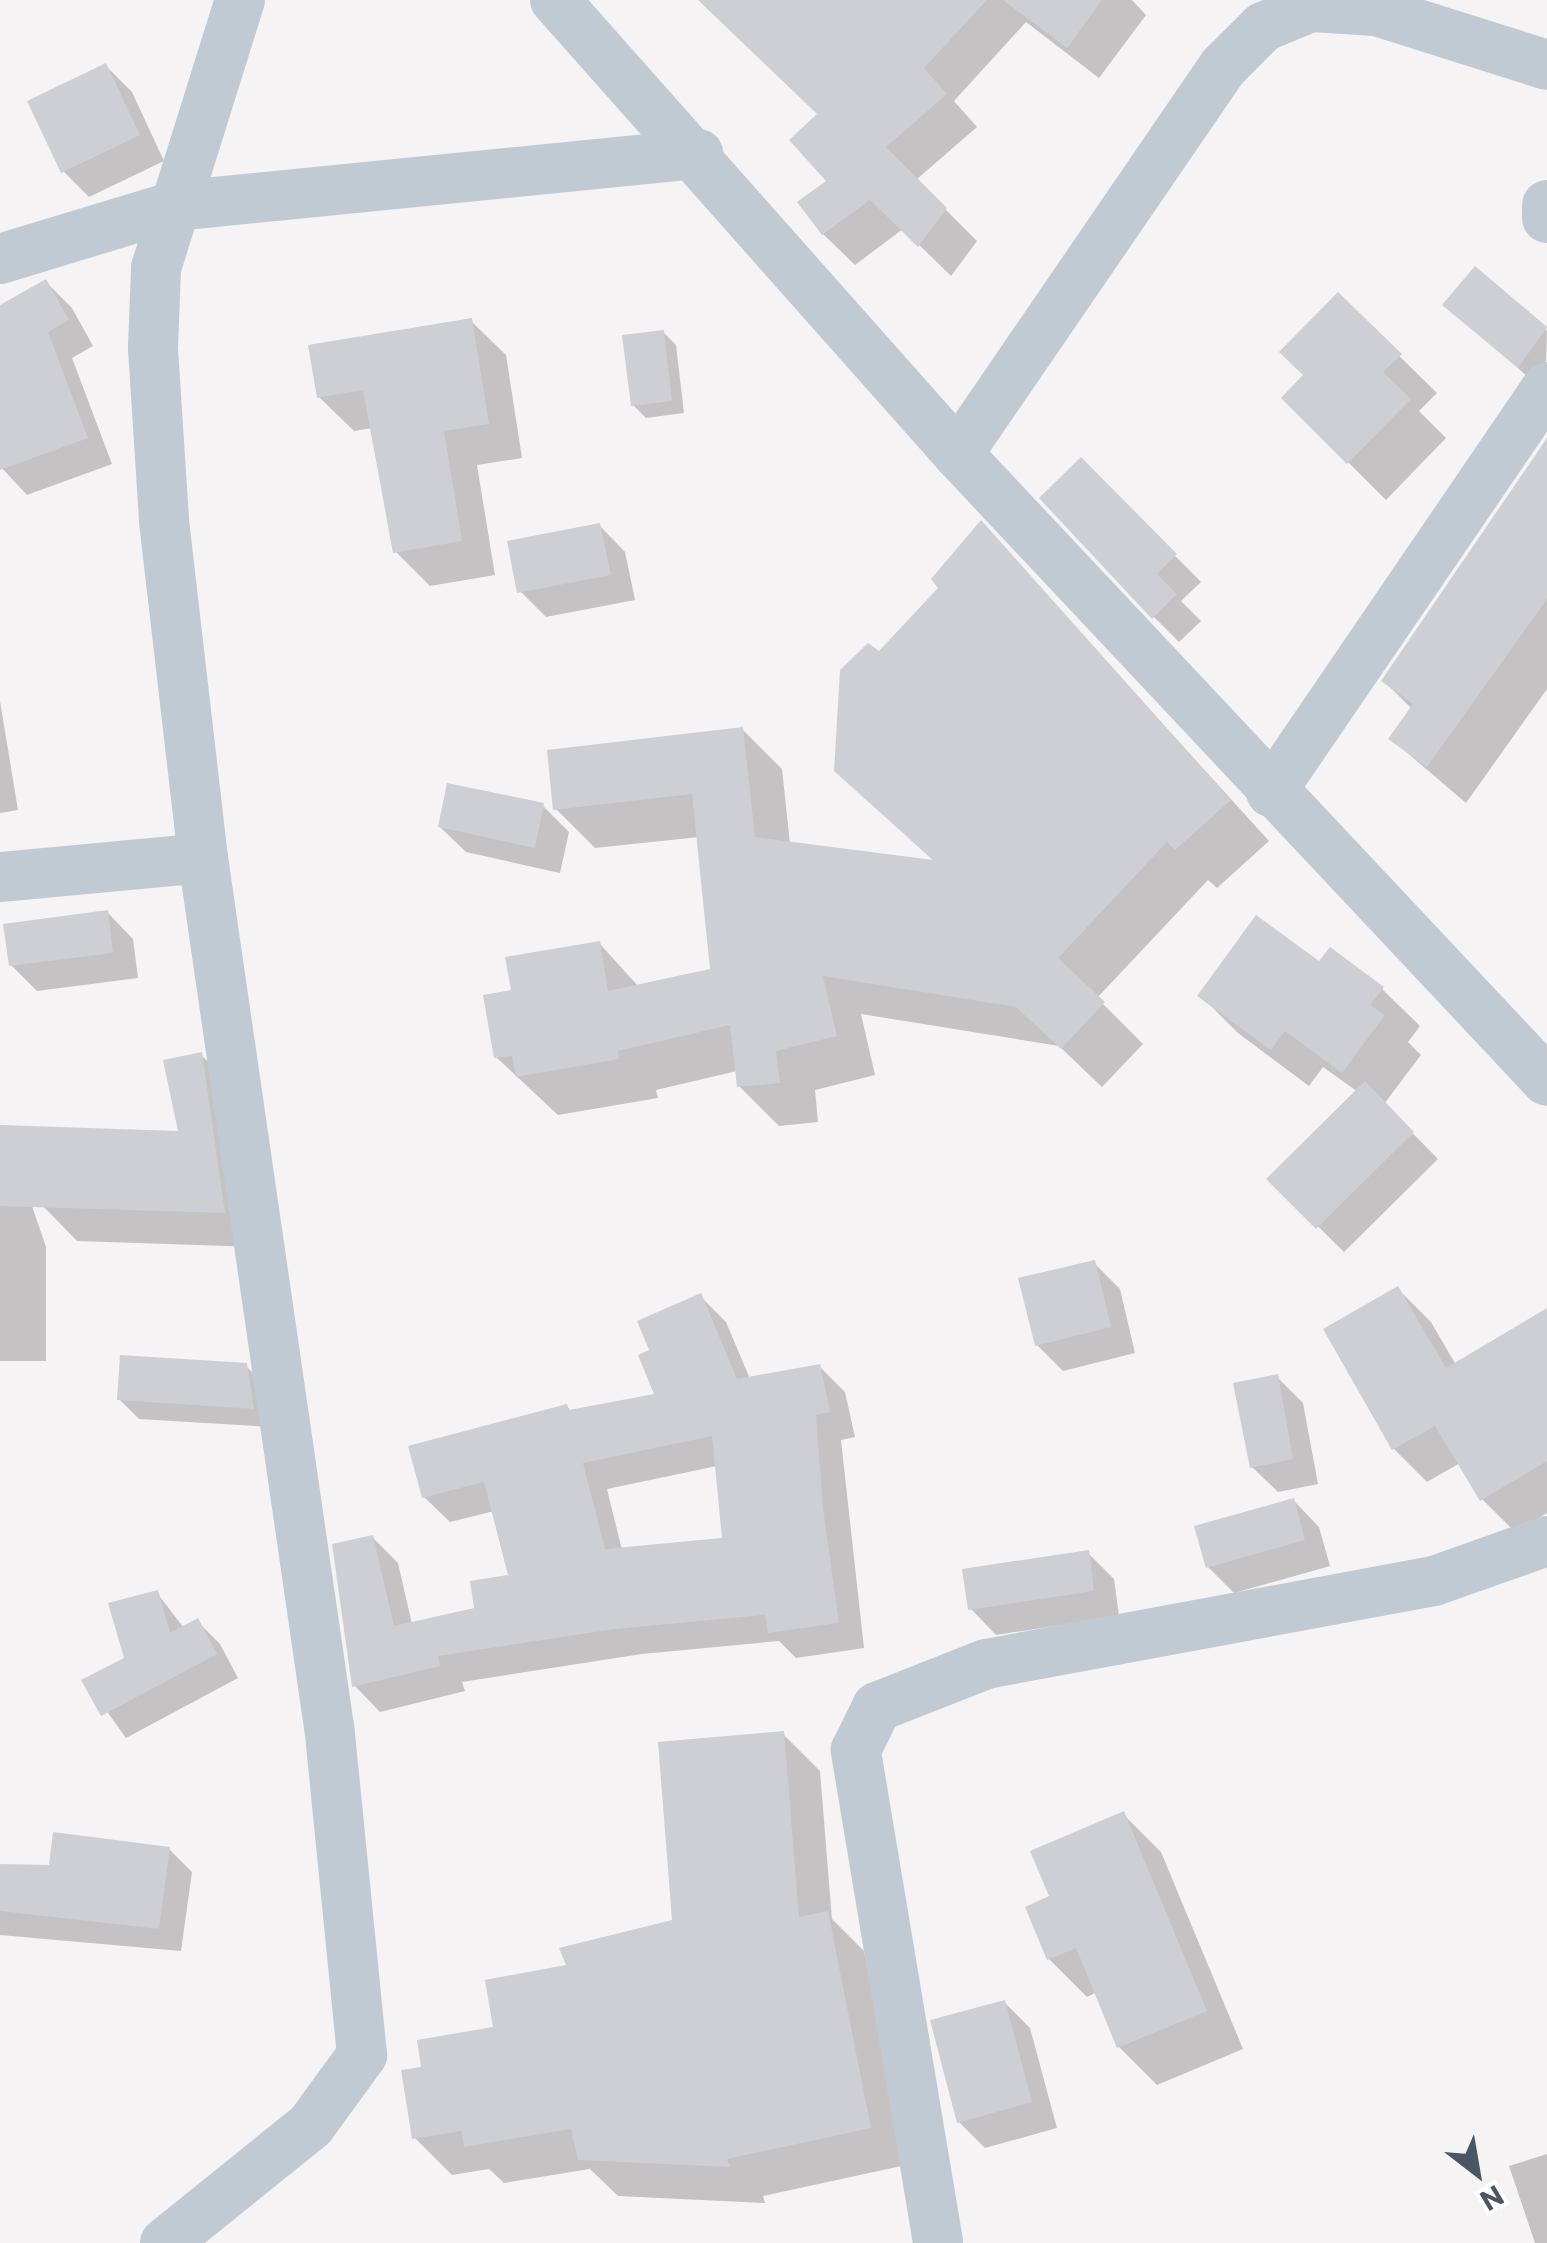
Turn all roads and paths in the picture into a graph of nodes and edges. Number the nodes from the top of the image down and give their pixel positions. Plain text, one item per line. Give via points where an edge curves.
1 (240, 0) edge
2 (554, 0) edge
3 (1547, 65) edge
4 (698, 154) junction
5 (174, 206) junction
6 (1547, 206) edge
7 (1547, 218) edge
8 (0, 260) edge
9 (1547, 387) edge
10 (958, 454) junction
11 (1270, 792) junction
12 (203, 858) junction
13 (0, 877) edge
14 (1547, 1082) edge
15 (1547, 1542) edge
16 (938, 2242) edge
17 (165, 2243) edge

1 - 5 street
2 - 4 street
3 - 10 street via 1376,11 1311,7 1264,27 1224,66
4 - 5 street
4 - 10 street
5 - 8 street
5 - 12 street via 156,268 153,348 164,519
6 - 7 street
9 - 11 street
10 - 11 street
11 - 14 street
12 - 13 street
12 - 17 street via 328,1726 362,2055 311,2125
15 - 16 street via 1434,1581 986,1664 877,1707 856,1750

